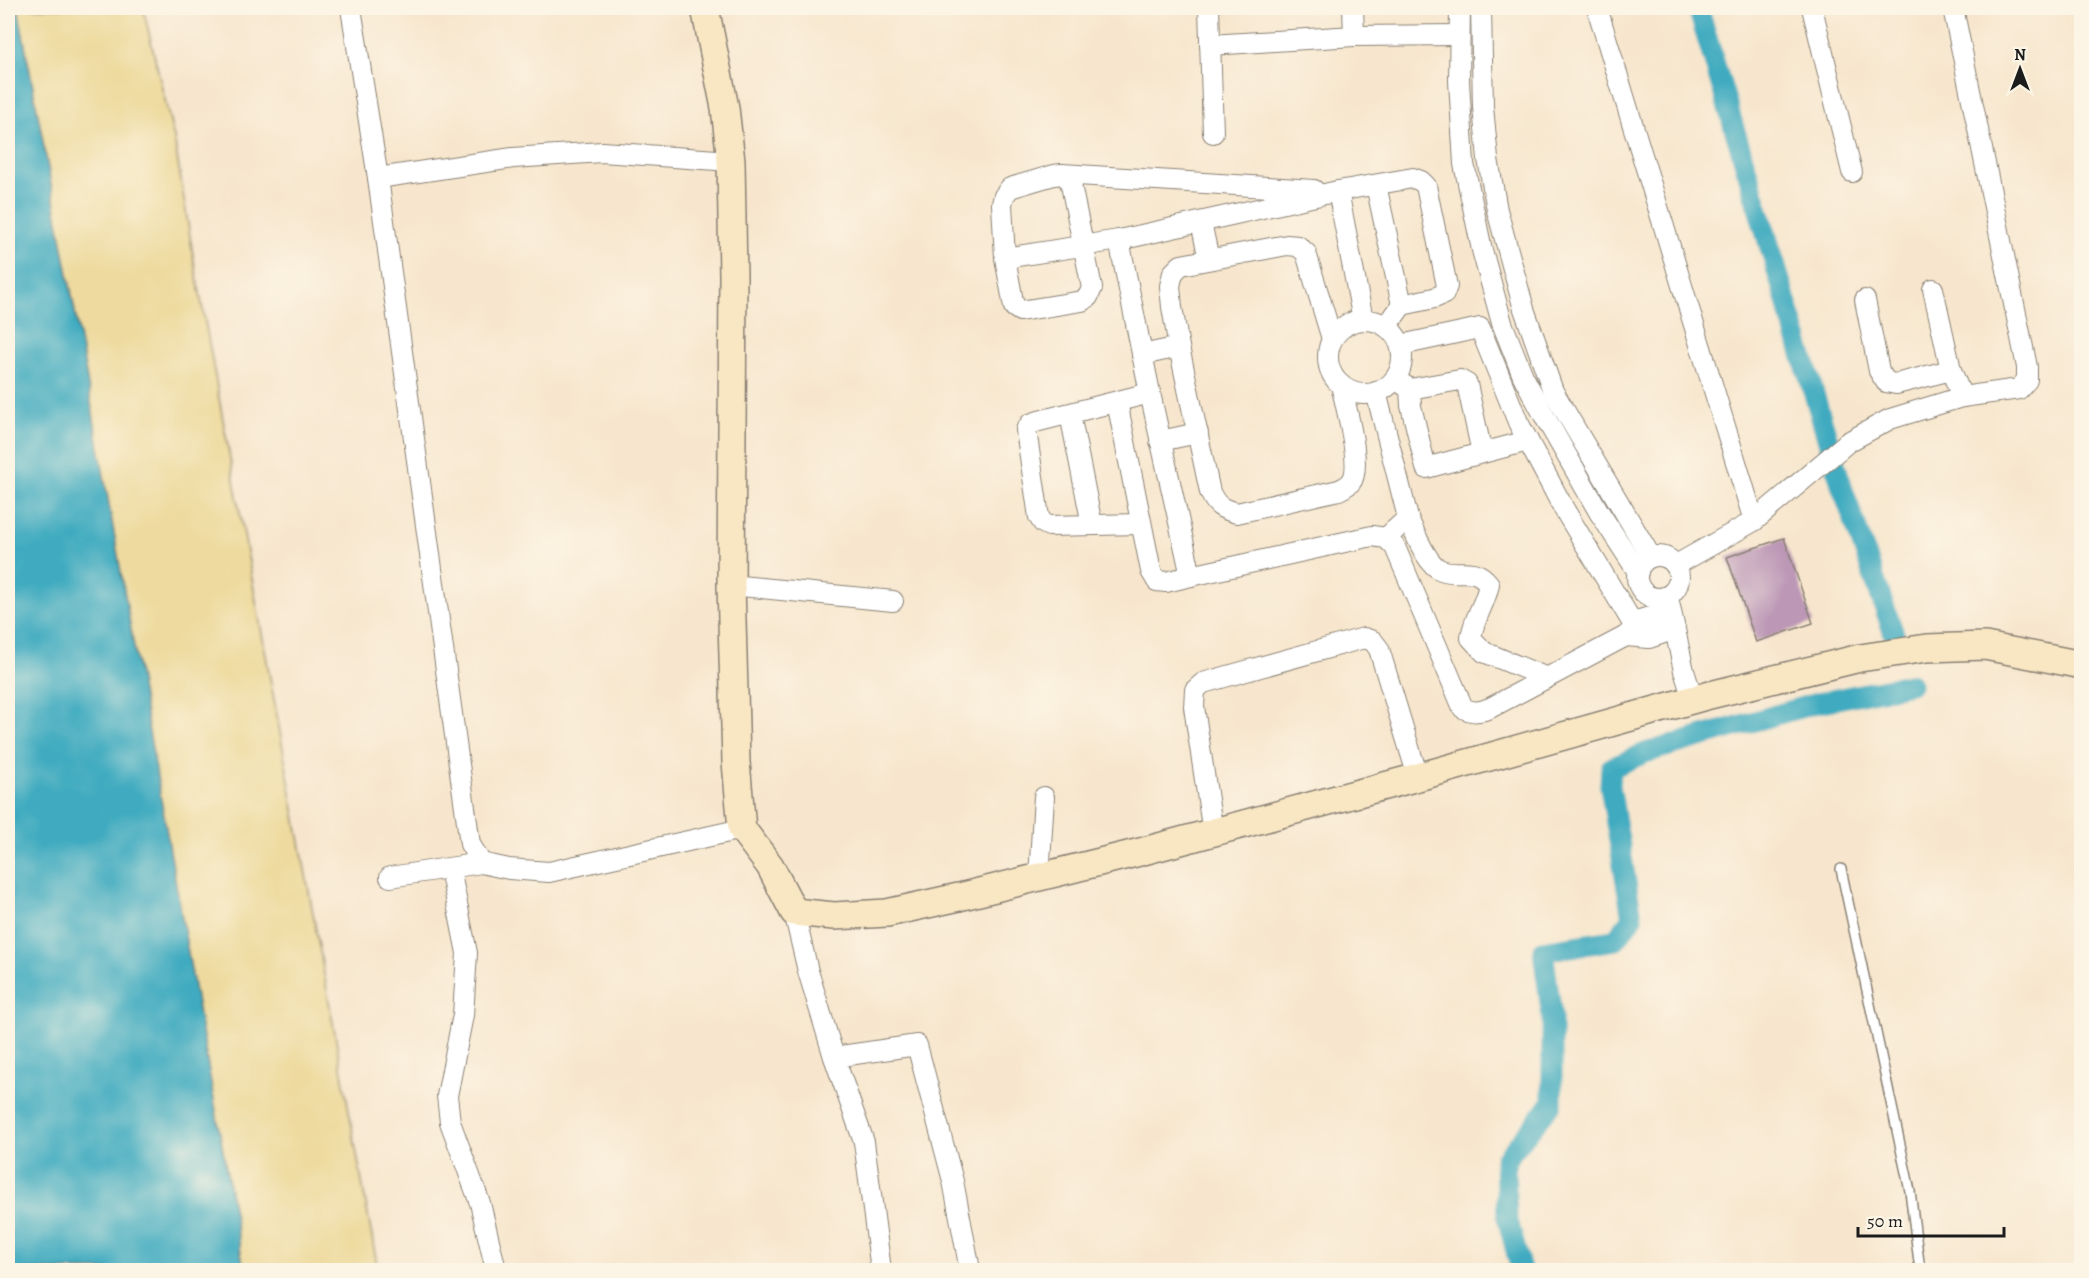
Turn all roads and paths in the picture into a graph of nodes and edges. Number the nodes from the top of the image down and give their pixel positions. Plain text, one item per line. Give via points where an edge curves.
1 (351, 8) edge
2 (705, 8) edge
3 (1209, 8) edge
4 (1353, 8) edge
5 (1460, 8) edge
6 (1481, 8) edge
7 (1597, 8) edge
8 (1812, 8) edge
9 (1953, 8) edge
10 (1459, 34) junction
11 (1354, 36) junction
12 (1210, 45) junction
13 (1213, 133) dead end
14 (731, 161) junction
15 (1852, 172) dead end
16 (1062, 174) junction
17 (378, 177) junction
18 (1376, 185) junction
19 (1338, 191) junction
20 (1201, 223) junction
21 (1119, 240) junction
22 (1084, 246) junction
23 (1005, 258) junction
24 (1209, 259) junction
25 (1933, 290) dead end
26 (1864, 300) dead end
27 (1402, 305) junction
28 (1526, 316) junction
29 (1363, 320) junction
30 (1502, 323) junction
31 (1387, 326) junction
32 (1480, 328) junction
33 (1332, 339) junction
34 (1401, 345) junction
35 (1179, 347) junction
36 (1142, 355) junction
37 (1951, 370) junction
38 (1403, 384) junction
39 (1341, 385) junction
40 (1376, 392) junction
41 (1150, 393) junction
42 (1962, 397) junction
43 (1117, 402) junction
44 (1070, 414) junction
45 (1198, 433) junction
46 (1160, 441) junction
47 (1528, 441) junction
48 (1482, 453) junction
49 (1426, 468) junction
50 (1397, 475) junction
51 (1408, 518) junction
52 (1754, 521) junction
53 (1141, 524) junction
54 (1092, 525) junction
55 (1386, 538) junction
56 (1651, 557) junction
57 (1676, 565) junction
58 (1638, 572) junction
59 (1191, 576) junction
60 (730, 585) junction
61 (893, 601) dead end
62 (1671, 612) junction
63 (1630, 632) junction
64 (2082, 665) edge
65 (1547, 678) junction
66 (1694, 699) junction
67 (1418, 777) junction
68 (1044, 797) dead end
69 (742, 829) junction
70 (1213, 833) junction
71 (481, 863) junction
72 (450, 869) junction
73 (1841, 870) dead end
74 (390, 877) dead end
75 (1039, 877) junction
76 (794, 912) junction
77 (834, 1057) junction
78 (496, 1270) edge
79 (881, 1270) edge
80 (970, 1270) edge
81 (1920, 1270) edge

1 - 17 street
2 - 14 street
3 - 12 street
4 - 11 street
5 - 10 street
6 - 28 street via 1488,159 1497,210
7 - 52 street
8 - 15 street
9 - 42 street via 2028,367 2028,380 2019,389
10 - 11 street
10 - 30 street via 1464,164
11 - 12 street
12 - 13 street
14 - 17 street via 602,152 513,158
14 - 60 street
16 - 19 street
16 - 22 street via 1071,184
16 - 23 street via 1010,188 1004,196
17 - 71 street via 470,844
18 - 19 street
18 - 27 street
18 - 27 street via 1413,178 1426,186 1446,276 1444,294
19 - 20 street
19 - 29 street
20 - 21 street
20 - 24 street
21 - 22 street
21 - 36 street
22 - 23 street
22 - 23 street via 1092,288 1088,297 1031,310 1014,307
24 - 33 street via 1287,244 1298,246 1306,253
24 - 35 street via 1180,265 1173,273 1170,286
25 - 37 street
26 - 37 street via 1879,370 1886,382 1896,384
27 - 31 street
28 - 30 street
28 - 56 street via 1553,391
29 - 31 street
29 - 33 street via 1345,326
30 - 32 street
30 - 58 street via 1546,419
31 - 34 street
32 - 34 street
32 - 47 street
33 - 39 street via 1329,364
34 - 38 street
35 - 36 street
35 - 45 street
36 - 41 street
37 - 42 street
38 - 40 street
38 - 48 street via 1460,380 1467,384
38 - 49 street
39 - 40 street via 1364,394
39 - 45 street via 1355,452 1355,473 1351,482 1339,489 1244,512 1222,509 1210,492
40 - 50 street
41 - 43 street
41 - 46 street
42 - 52 street via 1890,419 1848,442
43 - 44 street
43 - 53 street
44 - 54 street
44 - 54 street via 1030,424 1026,430 1039,517 1049,526
45 - 46 street
46 - 59 street
47 - 48 street
47 - 63 street
48 - 49 street
49 - 50 street
50 - 51 street
51 - 55 street
51 - 65 street via 1432,563 1441,570 1476,573 1489,584 1472,627 1470,638 1476,646
52 - 57 street
53 - 54 street
53 - 59 street via 1151,571 1157,581
55 - 59 street via 1372,536
55 - 65 street via 1395,547 1463,708 1484,711
56 - 57 street via 1665,556
56 - 58 street via 1640,565
57 - 62 street via 1680,579
58 - 62 street via 1638,585 1647,595 1661,598
60 - 61 street
60 - 69 street
62 - 63 street via 1644,619
62 - 66 street
63 - 65 street
64 - 66 street via 1985,646 1927,648 1860,658
66 - 67 street
67 - 70 street
67 - 70 street via 1379,649 1373,640 1364,638 1203,682 1195,690 1194,707
68 - 75 street
69 - 71 street via 549,872 509,870
69 - 76 street via 770,866
70 - 75 street
71 - 72 street
72 - 74 street
72 - 78 street via 467,953 463,1015 447,1096 450,1122 480,1203
73 - 81 lane via 1910,1191
75 - 76 street via 887,913 834,916
76 - 77 street
77 - 79 street via 864,1142
77 - 80 street via 917,1045 953,1182

